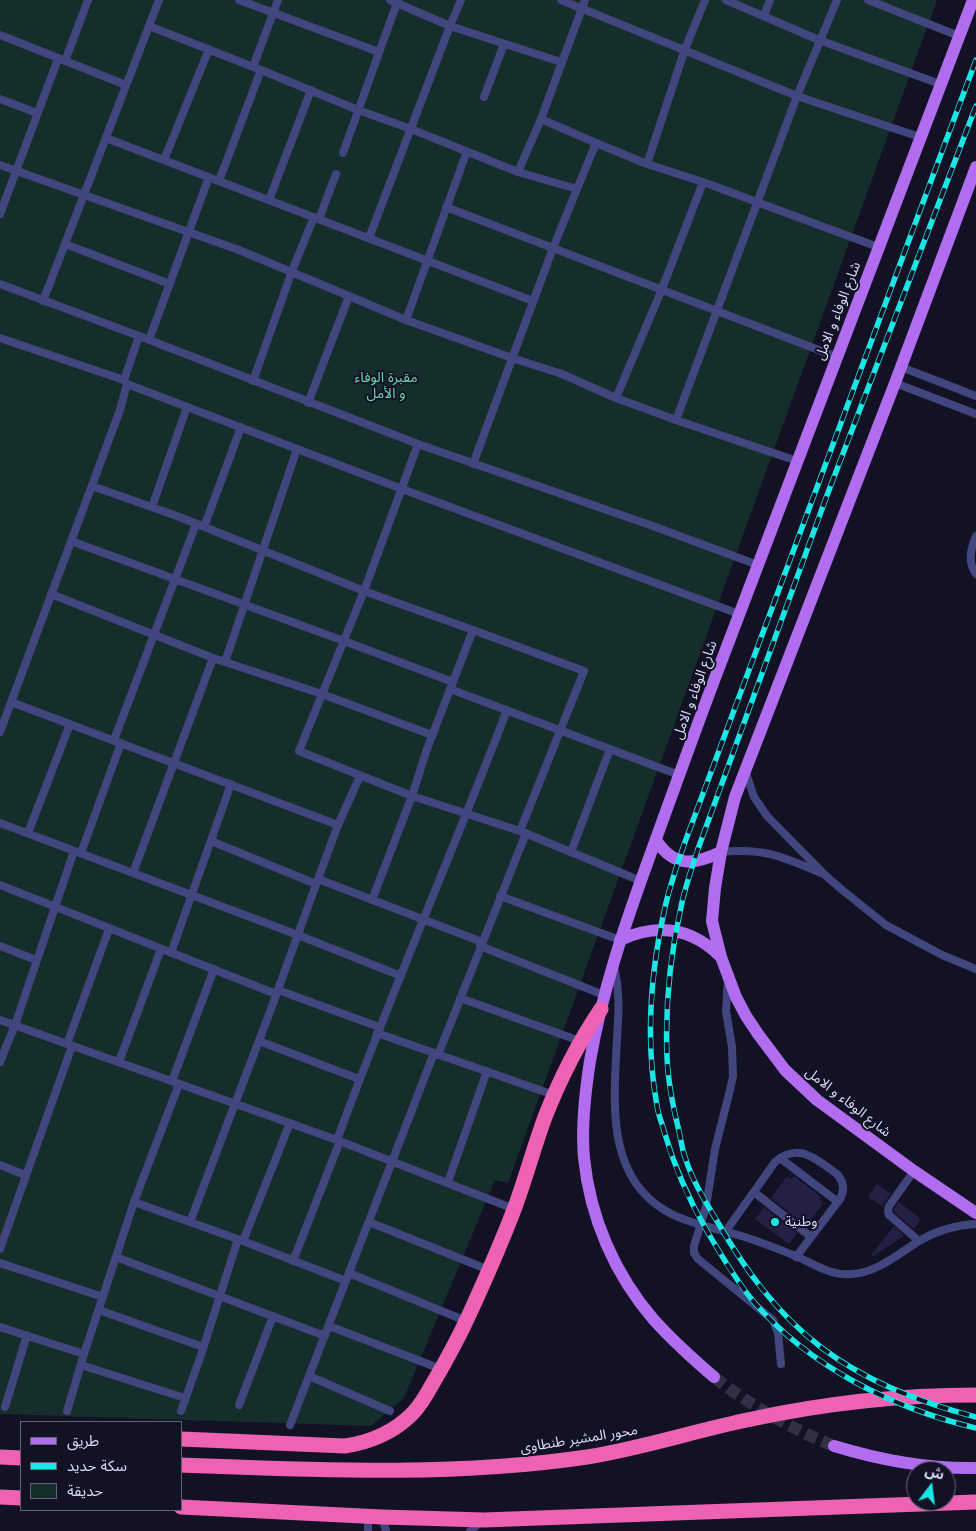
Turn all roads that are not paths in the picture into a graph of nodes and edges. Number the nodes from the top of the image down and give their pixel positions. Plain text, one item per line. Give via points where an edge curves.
1 (88, 0) edge
2 (159, 0) edge
3 (239, 0) edge
4 (278, 0) edge
5 (461, 0) edge
6 (561, 0) edge
7 (705, 0) edge
8 (726, 0) edge
9 (770, 0) edge
10 (836, 0) edge
11 (868, 0) edge
12 (972, 0) edge
13 (395, 1) edge
14 (584, 4) edge
15 (273, 13) junction
16 (764, 16) junction
17 (149, 26) junction
18 (450, 26) junction
19 (0, 35) edge
20 (959, 36) junction
21 (819, 40) junction
22 (504, 44) junction
23 (685, 49) junction
24 (209, 50) junction
25 (379, 52) junction
26 (62, 60) junction
27 (561, 62) junction
28 (257, 68) junction
29 (940, 84) junction
30 (126, 85) junction
31 (311, 90) junction
32 (797, 96) junction
33 (484, 97) dead end
34 (0, 99) edge
35 (358, 110) junction
36 (37, 113) junction
37 (541, 119) junction
38 (411, 129) junction
39 (920, 137) junction
40 (106, 138) junction
41 (596, 143) junction
42 (467, 151) junction
43 (343, 153) dead end
44 (164, 160) junction
45 (0, 164) edge
46 (647, 164) junction
47 (976, 167) edge
48 (17, 171) junction
49 (518, 172) junction
50 (336, 174) dead end
51 (209, 177) junction
52 (219, 181) junction
53 (703, 182) junction
54 (577, 189) junction
55 (84, 196) junction
56 (269, 200) junction
57 (756, 202) junction
58 (446, 207) junction
59 (0, 214) edge
60 (316, 218) junction
61 (188, 233) junction
62 (369, 238) junction
63 (65, 244) junction
64 (878, 247) junction
65 (552, 248) junction
66 (426, 260) junction
67 (292, 272) junction
68 (0, 284) edge
69 (170, 284) junction
70 (662, 289) junction
71 (348, 296) junction
72 (43, 301) junction
73 (533, 301) junction
74 (718, 311) junction
75 (406, 320) junction
76 (140, 336) junction
77 (0, 338) edge
78 (148, 340) junction
79 (837, 357) junction
80 (512, 358) junction
81 (901, 367) junction
82 (253, 381) junction
83 (125, 382) junction
84 (895, 383) junction
85 (976, 396) edge
86 (616, 398) junction
87 (308, 402) junction
88 (187, 407) junction
89 (976, 414) edge
90 (676, 420) junction
91 (241, 427) junction
92 (418, 444) junction
93 (297, 449) junction
94 (797, 461) junction
95 (473, 464) junction
96 (92, 486) junction
97 (402, 489) junction
98 (152, 507) junction
99 (196, 524) junction
100 (204, 527) junction
101 (976, 536) edge
102 (71, 541) junction
103 (262, 551) junction
104 (758, 565) junction
105 (976, 574) edge
106 (175, 579) junction
107 (364, 591) junction
108 (52, 594) junction
109 (244, 605) junction
110 (739, 614) junction
111 (473, 630) junction
112 (155, 635) junction
113 (344, 641) junction
114 (213, 658) junction
115 (225, 662) junction
116 (451, 686) junction
117 (322, 694) junction
118 (11, 702) junction
119 (507, 710) junction
120 (70, 724) junction
121 (560, 730) junction
122 (0, 732) edge
123 (432, 735) junction
124 (118, 741) junction
125 (610, 749) junction
126 (174, 763) junction
127 (745, 769) junction
128 (679, 775) junction
129 (360, 776) junction
130 (231, 784) junction
131 (412, 796) junction
132 (468, 814) junction
133 (0, 822) edge
134 (338, 825) junction
135 (523, 832) junction
136 (28, 833) junction
137 (656, 840) junction
138 (211, 841) junction
139 (78, 852) junction
140 (571, 852) junction
141 (721, 852) junction
142 (133, 873) junction
143 (825, 875) junction
144 (641, 881) junction
145 (317, 882) junction
146 (0, 885) edge
147 (192, 895) junction
148 (500, 896) junction
149 (372, 900) junction
150 (54, 906) junction
151 (424, 920) junction
152 (109, 929) junction
153 (298, 935) junction
154 (620, 940) junction
155 (481, 944) junction
156 (0, 946) edge
157 (161, 949) junction
158 (171, 953) junction
159 (720, 957) junction
160 (36, 960) junction
161 (613, 962) junction
162 (214, 969) junction
163 (976, 969) edge
164 (401, 976) junction
165 (728, 977) junction
166 (277, 992) junction
167 (460, 998) junction
168 (602, 1002) junction
169 (0, 1020) edge
170 (15, 1025) junction
171 (378, 1030) junction
172 (259, 1041) junction
173 (580, 1041) junction
174 (69, 1045) junction
175 (436, 1054) junction
176 (0, 1062) edge
177 (119, 1062) junction
178 (486, 1072) junction
179 (359, 1079) junction
180 (176, 1082) junction
181 (554, 1095) junction
182 (235, 1103) junction
183 (290, 1123) junction
184 (339, 1140) junction
185 (780, 1158) junction
186 (393, 1161) junction
187 (0, 1165) edge
188 (914, 1172) junction
189 (25, 1175) junction
190 (448, 1182) junction
191 (754, 1192) junction
192 (134, 1202) junction
193 (838, 1202) junction
194 (514, 1209) junction
195 (976, 1213) edge
196 (190, 1222) junction
197 (369, 1222) junction
198 (702, 1224) junction
199 (976, 1224) edge
200 (726, 1231) junction
201 (812, 1237) junction
202 (240, 1240) junction
203 (919, 1241) junction
204 (0, 1249) edge
205 (116, 1257) junction
206 (796, 1257) junction
207 (293, 1261) junction
208 (0, 1263) edge
209 (489, 1270) junction
210 (349, 1273) junction
211 (346, 1281) junction
212 (220, 1295) junction
213 (103, 1297) junction
214 (99, 1310) junction
215 (273, 1316) junction
216 (466, 1321) junction
217 (329, 1326) junction
218 (0, 1327) edge
219 (28, 1336) junction
220 (324, 1336) junction
221 (203, 1347) junction
222 (84, 1354) junction
223 (781, 1364) dead end
224 (81, 1365) junction
225 (441, 1369) junction
226 (309, 1376) junction
227 (714, 1377) tunnel mouth
228 (976, 1395) edge
229 (185, 1398) junction
230 (239, 1405) dead end
231 (5, 1407) dead end
232 (181, 1411) dead end
233 (390, 1411) dead end
234 (67, 1412) dead end
235 (290, 1424) dead end
236 (182, 1439) edge
237 (834, 1446) tunnel mouth
238 (0, 1457) edge
239 (20, 1458) edge
240 (182, 1465) edge
241 (976, 1468) edge
242 (0, 1497) edge
243 (20, 1498) edge
244 (976, 1502) edge
245 (182, 1506) edge
246 (484, 1520) junction
247 (376, 1524) edge
248 (470, 1531) edge

1 - 26 lane
2 - 17 lane
3 - 15 lane
4 - 15 lane
5 - 18 lane
6 - 14 lane
7 - 23 lane
8 - 16 lane
9 - 16 lane
10 - 21 lane
11 - 20 lane
12 - 20 main road, شارع الوفاء و الامل
13 - 18 lane
13 - 25 lane
14 - 23 lane
14 - 27 lane
15 - 25 lane
15 - 28 lane
16 - 21 lane
17 - 24 lane
17 - 30 lane
18 - 22 lane
18 - 38 lane
19 - 26 lane
20 - 29 main road, شارع الوفاء و الامل
21 - 29 lane
21 - 32 lane
22 - 27 lane
22 - 33 lane
23 - 32 lane
23 - 46 lane
24 - 28 lane
24 - 44 lane
25 - 35 lane
26 - 30 lane
26 - 36 lane
27 - 37 lane
28 - 31 lane
28 - 52 lane
29 - 39 main road, شارع الوفاء و الامل
30 - 40 lane
31 - 35 lane
31 - 56 lane
32 - 39 lane
32 - 57 lane
34 - 36 lane
35 - 38 lane
35 - 43 lane
36 - 48 lane
37 - 41 lane
37 - 49 lane
38 - 42 lane
38 - 62 lane
39 - 64 main road, شارع الوفاء و الامل
40 - 44 lane
40 - 55 lane
41 - 46 lane
41 - 54 lane
42 - 49 lane
42 - 58 lane
44 - 51 lane
45 - 48 lane
46 - 53 lane
47 - 81 main road, شارع الوفاء و الامل
48 - 55 lane
48 - 59 lane
49 - 54 lane
50 - 60 lane
51 - 52 lane
51 - 61 lane
52 - 56 lane
53 - 57 lane
53 - 70 lane
54 - 65 lane
55 - 61 lane
55 - 63 lane
56 - 60 lane
57 - 64 lane
57 - 74 lane
58 - 65 lane
58 - 66 lane
60 - 62 lane
60 - 67 lane
61 - 67 lane
61 - 69 lane
62 - 66 lane
63 - 69 lane
63 - 72 lane
64 - 79 main road, شارع الوفاء و الامل
65 - 70 lane
65 - 73 lane
66 - 73 lane
66 - 75 lane
67 - 71 lane
67 - 82 lane
68 - 72 lane
69 - 78 lane
70 - 74 lane
70 - 86 lane
71 - 75 lane
71 - 87 lane
72 - 76 lane
73 - 80 lane
74 - 79 lane
74 - 90 lane
75 - 80 lane
76 - 78 lane
76 - 83 lane
77 - 83 lane
78 - 82 lane
79 - 94 main road, شارع الوفاء و الامل
80 - 86 lane via 562,374
80 - 95 lane
81 - 84 main road, شارع الوفاء و الامل
81 - 85 lane
82 - 87 lane
83 - 88 lane
83 - 96 lane via 120,410
84 - 89 lane
84 - 127 main road, شارع الوفاء و الامل
86 - 90 lane
87 - 92 lane
88 - 91 lane
88 - 98 lane
90 - 94 lane
91 - 93 lane
91 - 100 lane
92 - 95 lane
92 - 97 lane
93 - 97 lane
93 - 103 lane
94 - 104 main road, شارع الوفاء و الامل
95 - 104 lane
96 - 98 lane
96 - 102 lane
97 - 107 lane
97 - 110 lane
98 - 99 lane
99 - 100 lane
99 - 106 lane
100 - 103 lane
101 - 105 lane via 970,558
102 - 106 lane
102 - 108 lane
103 - 107 lane
103 - 109 lane
104 - 110 main road, شارع الوفاء و الامل
106 - 109 lane
106 - 112 lane
107 - 111 lane
107 - 113 lane
108 - 112 lane
108 - 118 lane
109 - 113 lane
109 - 115 lane
110 - 128 main road, شارع الوفاء و الامل
111 - 116 lane
111 - 121 lane via 584,671
112 - 114 lane
112 - 124 lane
113 - 116 lane
113 - 117 lane
114 - 115 lane
114 - 126 lane
115 - 117 lane
116 - 119 lane
116 - 123 lane
117 - 123 lane
117 - 129 lane via 298,751
118 - 120 lane
118 - 122 lane
119 - 121 lane
119 - 132 lane
120 - 124 lane
120 - 136 lane
121 - 125 lane
121 - 135 lane
123 - 131 lane
124 - 126 lane
124 - 139 lane
125 - 128 lane
125 - 140 lane
126 - 130 lane
126 - 142 lane
127 - 141 main road, شارع الوفاء و الامل
127 - 143 lane via 760,807
128 - 137 main road, شارع الوفاء و الامل
129 - 131 lane
129 - 134 lane
130 - 134 lane
130 - 138 lane
131 - 132 lane
131 - 149 lane
132 - 135 lane
132 - 151 lane
133 - 136 lane
134 - 145 lane
135 - 140 lane
135 - 148 lane
136 - 139 lane
137 - 141 main road via 671,857 686,862 702,861
137 - 144 main road, شارع الوفاء و الامل
138 - 145 lane
138 - 147 lane
139 - 142 lane
139 - 150 lane
140 - 144 lane
141 - 143 lane via 768,853
141 - 159 main road, شارع الوفاء و الامل via 712,921
142 - 147 lane
143 - 163 lane via 886,925
144 - 154 main road, شارع الوفاء و الامل
145 - 149 lane
145 - 153 lane
146 - 150 lane
147 - 153 lane
147 - 158 lane
148 - 154 lane
148 - 155 lane
149 - 151 lane
150 - 152 lane
150 - 160 lane
151 - 155 lane
151 - 164 lane
152 - 157 lane
152 - 174 lane
153 - 164 lane
153 - 166 lane
154 - 159 main road via 646,931 673,931 699,940
154 - 161 main road, شارع الوفاء و الامل
155 - 167 lane
155 - 168 lane
156 - 160 lane
157 - 158 lane
157 - 177 lane
158 - 162 lane
159 - 165 main road, شارع الوفاء و الامل
160 - 170 lane
161 - 168 main road, شارع الوفاء و الامل
161 - 198 lane via 619,1004 615,1081 621,1154 631,1177 647,1197 667,1212
162 - 166 lane
162 - 180 lane
164 - 171 lane
165 - 188 main road, شارع الوفاء و الامل via 754,1028 785,1070 817,1100
165 - 198 lane via 726,1011 732,1047 732,1076
166 - 171 lane
166 - 172 lane
167 - 173 lane
167 - 175 lane
168 - 173 highway
168 - 227 main road, شارع الوفاء و الامل via 588,1072 583,1130 587,1178 598,1223 636,1297 673,1340
169 - 170 lane
170 - 174 lane
170 - 176 lane
171 - 175 lane
171 - 179 lane
172 - 179 lane
172 - 182 lane
173 - 181 highway
174 - 177 lane
174 - 189 lane
175 - 178 lane
175 - 186 lane
177 - 180 lane
178 - 181 lane
178 - 190 lane
179 - 184 lane
180 - 182 lane
180 - 192 lane
181 - 194 highway
182 - 183 lane
182 - 196 lane
183 - 184 lane
183 - 202 lane
184 - 186 lane
184 - 207 lane
185 - 191 lane
185 - 193 lane
185 - 193 lane via 791,1153 803,1153 837,1174 844,1189
186 - 190 lane
186 - 197 lane
187 - 189 lane
188 - 195 main road, شارع الوفاء و الامل
188 - 203 lane via 888,1211
189 - 204 lane
190 - 194 lane
191 - 200 lane
191 - 201 lane
192 - 196 lane
192 - 205 lane
193 - 201 lane
194 - 209 highway
196 - 202 lane
197 - 209 lane
197 - 210 lane
198 - 200 lane
198 - 223 lane via 694,1250 696,1257 773,1320 778,1333
199 - 203 lane via 942,1230
200 - 206 lane
201 - 206 lane
202 - 207 lane
202 - 212 lane
203 - 206 lane via 881,1265 858,1274 834,1273
205 - 212 lane
205 - 213 lane
207 - 211 lane
208 - 213 lane
209 - 216 highway
210 - 211 lane
210 - 216 lane
211 - 217 lane
212 - 215 lane
212 - 221 lane
213 - 214 lane
214 - 221 lane
214 - 222 lane
215 - 220 lane
215 - 230 lane
216 - 225 highway
217 - 220 lane
217 - 225 lane
218 - 219 lane
219 - 222 lane
219 - 231 lane
220 - 226 lane
221 - 229 lane
222 - 224 lane
224 - 229 lane
224 - 234 lane
225 - 236 highway via 406,1420 366,1442 334,1446
226 - 233 lane
226 - 235 lane
228 - 240 highway, محور المشير طنطاوى via 830,1405 751,1419 631,1448 546,1462 460,1468 287,1469
229 - 232 lane
237 - 241 main road via 887,1461
238 - 239 highway
242 - 243 highway
244 - 246 highway
245 - 247 highway
246 - 247 highway
246 - 248 lane

